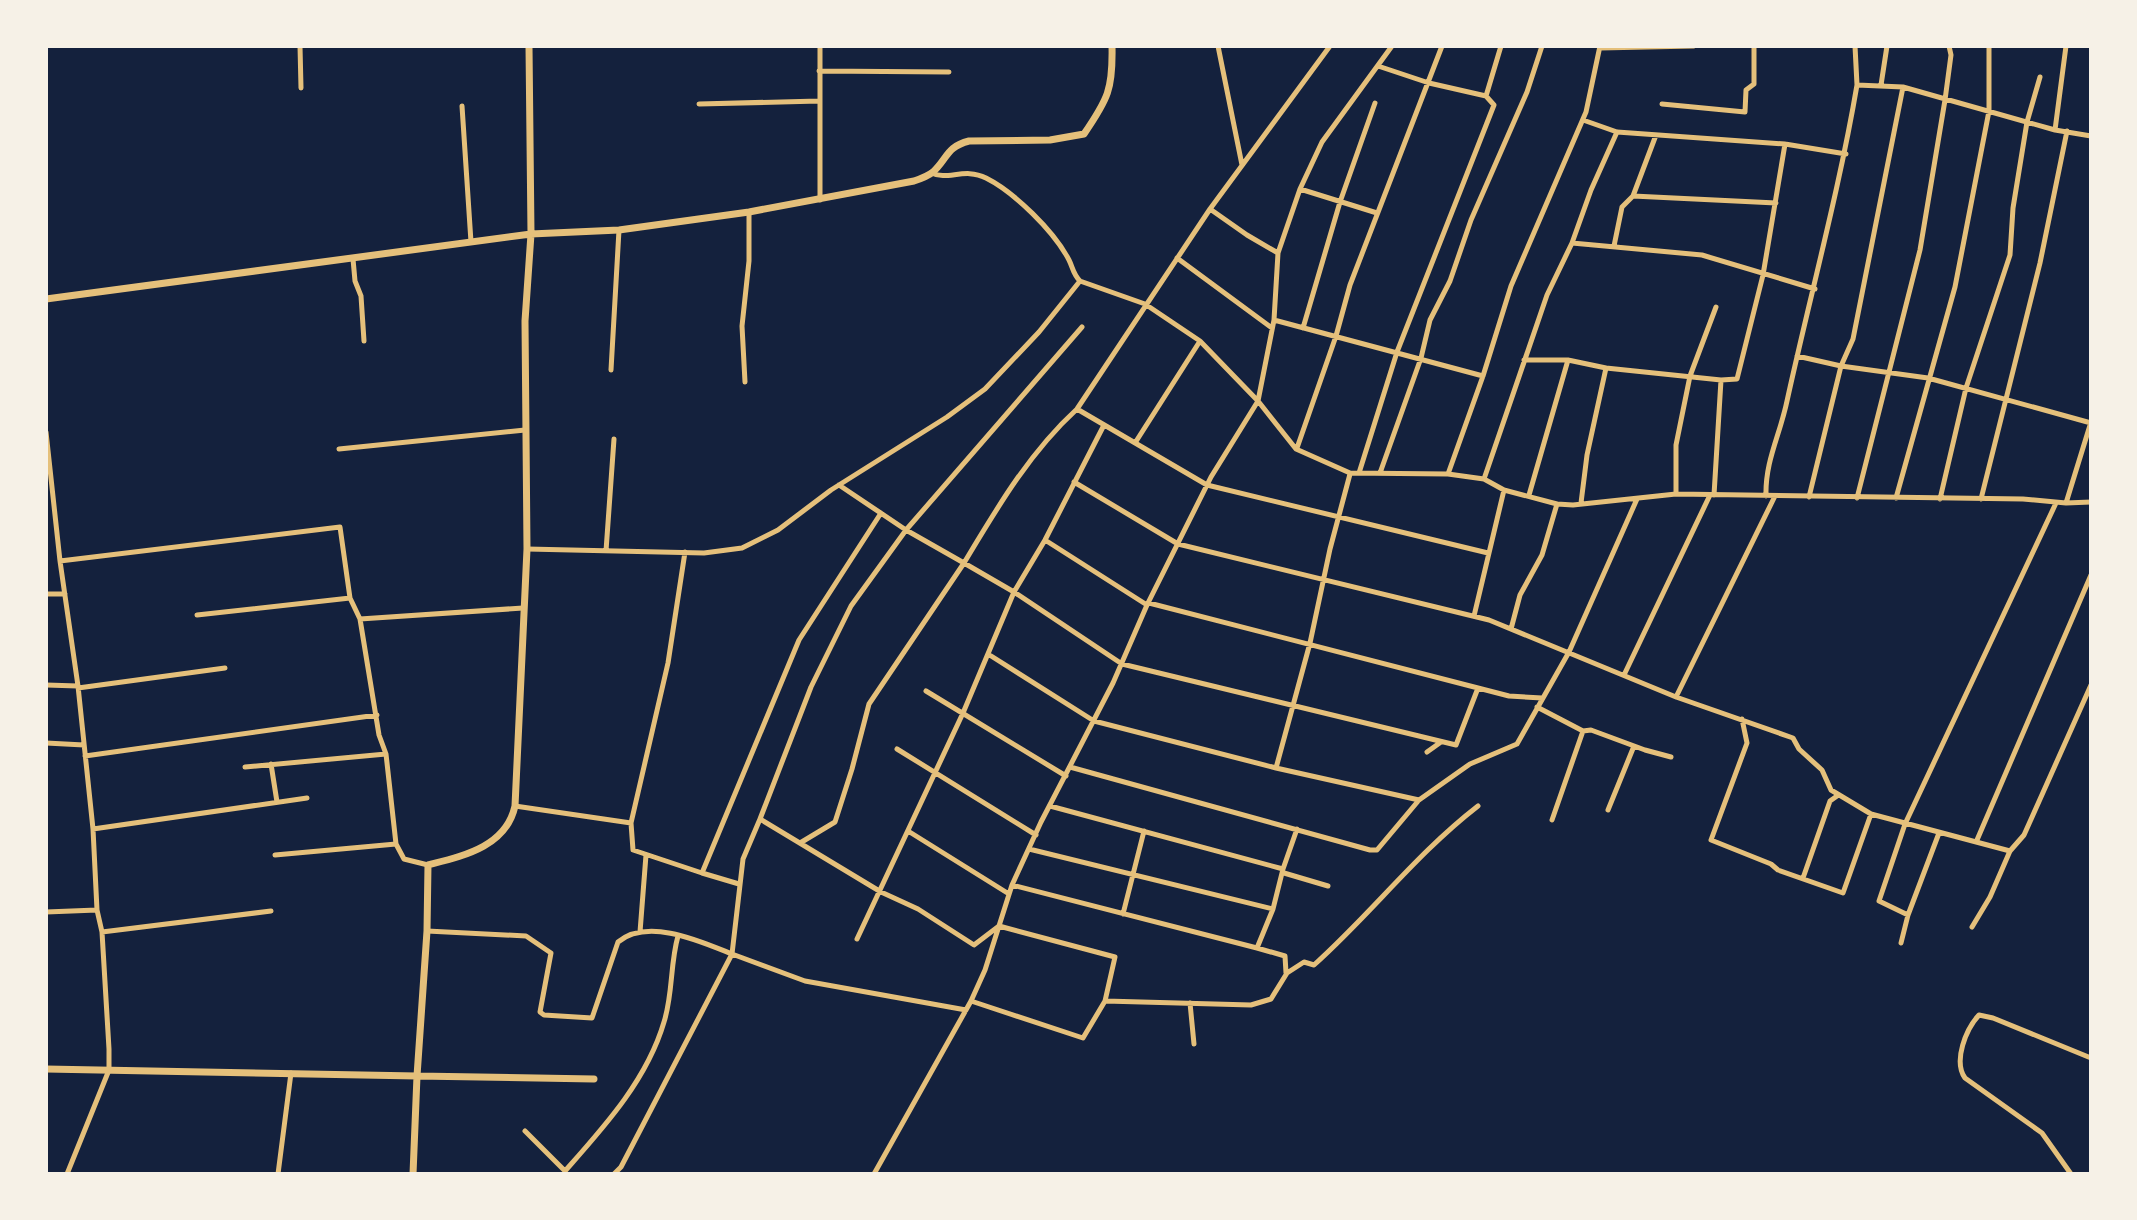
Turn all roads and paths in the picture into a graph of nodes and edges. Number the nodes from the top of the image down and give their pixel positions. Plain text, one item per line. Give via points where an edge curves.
1 (300, 46) edge
2 (529, 46) edge
3 (820, 46) edge
4 (1112, 46) edge
5 (1218, 46) edge
6 (1330, 46) edge
7 (1392, 46) edge
8 (1442, 46) edge
9 (1501, 46) edge
10 (1542, 46) edge
11 (1694, 46) edge
12 (1754, 46) edge
13 (1855, 46) edge
14 (1887, 46) edge
15 (1949, 46) edge
16 (1989, 46) edge
17 (2066, 46) edge
18 (1600, 47) edge
19 (1378, 66) junction
20 (819, 71) junction
21 (949, 72) dead end
22 (2040, 77) dead end
23 (1429, 83) junction
24 (1857, 85) junction
25 (1881, 85) junction
26 (1903, 87) junction
27 (301, 88) dead end
28 (1486, 96) junction
29 (1945, 100) junction
30 (819, 101) junction
31 (1375, 103) dead end
32 (699, 104) dead end
33 (1662, 104) dead end
34 (462, 106) dead end
35 (1989, 111) junction
36 (1583, 120) junction
37 (2027, 122) junction
38 (2055, 130) junction
39 (2067, 131) junction
40 (1617, 132) junction
41 (1656, 135) junction
42 (2091, 136) edge
43 (1785, 144) junction
44 (1846, 154) junction
45 (1243, 166) junction
46 (932, 173) junction
47 (1300, 189) junction
48 (1633, 196) junction
49 (820, 200) junction
50 (1340, 202) junction
51 (1776, 203) junction
52 (1210, 209) junction
53 (749, 212) junction
54 (1377, 213) junction
55 (619, 230) junction
56 (531, 234) junction
57 (471, 242) junction
58 (1572, 243) junction
59 (1614, 246) junction
60 (1278, 253) junction
61 (1177, 258) junction
62 (353, 259) junction
63 (1763, 275) junction
64 (1080, 281) junction
65 (1815, 289) junction
66 (46, 299) edge
67 (1145, 304) junction
68 (1716, 307) dead end
69 (1274, 320) junction
70 (1082, 327) dead end
71 (1272, 328) junction
72 (1303, 328) junction
73 (1336, 336) junction
74 (364, 341) dead end
75 (1200, 341) junction
76 (1397, 352) junction
77 (1797, 356) junction
78 (1421, 358) junction
79 (1524, 360) junction
80 (1568, 360) junction
81 (1841, 366) junction
82 (1606, 368) junction
83 (611, 370) dead end
84 (1888, 371) junction
85 (1483, 376) junction
86 (1690, 376) junction
87 (1928, 378) junction
88 (1737, 379) junction
89 (1721, 380) junction
90 (745, 382) dead end
91 (1966, 388) junction
92 (1721, 390) junction
93 (2005, 398) junction
94 (1258, 401) junction
95 (1077, 409) junction
96 (2091, 423) edge
97 (1104, 425) junction
98 (527, 429) junction
99 (46, 432) edge
100 (614, 439) dead end
101 (1135, 443) junction
102 (339, 449) dead end
103 (1296, 449) junction
104 (1350, 473) junction
105 (1359, 473) junction
106 (1380, 473) junction
107 (1448, 474) junction
108 (1484, 479) junction
109 (1074, 482) junction
110 (839, 485) junction
111 (1207, 485) junction
112 (1504, 490) junction
113 (1676, 494) junction
114 (1529, 495) junction
115 (1712, 495) junction
116 (1766, 496) junction
117 (1775, 496) junction
118 (1809, 497) junction
119 (1857, 498) junction
120 (1896, 498) junction
121 (1637, 499) junction
122 (1940, 499) junction
123 (1981, 499) junction
124 (2091, 502) edge
125 (1581, 503) junction
126 (2056, 503) junction
127 (2066, 503) junction
128 (1557, 504) junction
129 (881, 513) junction
130 (1338, 516) junction
131 (906, 530) junction
132 (1045, 540) junction
133 (1178, 544) junction
134 (527, 549) junction
135 (606, 551) junction
136 (685, 552) junction
137 (1488, 553) junction
138 (60, 561) junction
139 (964, 563) junction
140 (2091, 575) edge
141 (1324, 580) junction
142 (1014, 592) junction
143 (46, 594) edge
144 (65, 594) junction
145 (350, 598) junction
146 (1148, 604) junction
147 (523, 608) junction
148 (197, 615) dead end
149 (1474, 616) junction
150 (360, 619) junction
151 (1511, 629) junction
152 (1310, 643) junction
153 (1569, 652) junction
154 (988, 654) junction
155 (1122, 664) junction
156 (225, 668) dead end
157 (1624, 675) junction
158 (46, 685) edge
159 (2091, 685) edge
160 (78, 687) junction
161 (1478, 688) junction
162 (926, 691) dead end
163 (1676, 697) junction
164 (1542, 698) junction
165 (1292, 706) junction
166 (1537, 707) junction
167 (963, 713) junction
168 (377, 715) junction
169 (1742, 719) junction
170 (1094, 721) junction
171 (1583, 731) junction
172 (1442, 742) junction
173 (46, 743) edge
174 (84, 745) junction
175 (1634, 746) junction
176 (897, 749) dead end
177 (1427, 752) dead end
178 (386, 754) junction
179 (85, 756) junction
180 (1671, 757) dead end
181 (271, 764) junction
182 (245, 767) dead end
183 (1070, 767) junction
184 (1276, 768) junction
185 (935, 772) junction
186 (1066, 776) junction
187 (1837, 796) junction
188 (307, 798) dead end
189 (1419, 800) junction
190 (277, 802) junction
191 (515, 806) junction
192 (1050, 806) junction
193 (1478, 806) dead end
194 (1608, 810) dead end
195 (1871, 814) junction
196 (760, 819) junction
197 (1552, 820) dead end
198 (631, 823) junction
199 (1905, 824) junction
200 (93, 829) junction
201 (1297, 829) junction
202 (908, 831) junction
203 (1144, 831) junction
204 (1939, 833) junction
205 (1036, 835) junction
206 (1977, 840) junction
207 (800, 843) junction
208 (396, 844) junction
209 (1029, 849) junction
210 (2010, 851) junction
211 (275, 855) dead end
212 (646, 855) junction
213 (428, 865) junction
214 (1283, 871) junction
215 (702, 873) junction
216 (1133, 875) junction
217 (1803, 878) junction
218 (739, 884) junction
219 (1012, 885) junction
220 (1328, 886) dead end
221 (881, 892) junction
222 (1009, 895) junction
223 (1273, 909) junction
224 (97, 910) junction
225 (271, 911) dead end
226 (46, 912) edge
227 (1123, 914) junction
228 (1908, 915) junction
229 (999, 926) junction
230 (1972, 927) dead end
231 (427, 931) junction
232 (102, 932) junction
233 (640, 932) junction
234 (678, 936) junction
235 (857, 939) dead end
236 (1901, 943) dead end
237 (1257, 948) junction
238 (732, 954) junction
239 (1287, 973) junction
240 (971, 1001) junction
241 (1105, 1001) junction
242 (1190, 1003) junction
243 (966, 1010) junction
244 (1194, 1044) dead end
245 (2091, 1058) edge
246 (46, 1069) edge
247 (109, 1070) junction
248 (291, 1073) junction
249 (417, 1076) junction
250 (594, 1079) dead end
251 (525, 1131) dead end
252 (564, 1173) edge
253 (67, 1174) edge
254 (278, 1174) edge
255 (413, 1174) edge
256 (614, 1174) edge
257 (874, 1174) edge
258 (2071, 1174) edge

1 - 27 street
2 - 56 street
3 - 20 street
4 - 46 street via 1107,96 1084,134 957,144
5 - 45 street
6 - 45 street
7 - 19 street
8 - 23 street
9 - 28 street
10 - 78 street via 1430,320
11 - 18 street
12 - 33 street via 1754,84 1746,90 1745,112
13 - 24 street
14 - 25 street
15 - 29 street
16 - 35 street
17 - 38 street
18 - 36 street
19 - 23 street
19 - 47 street via 1322,142
20 - 21 street
20 - 30 street
22 - 37 street
23 - 28 street
23 - 54 street
24 - 25 street
24 - 44 street
25 - 26 street
26 - 29 street
26 - 81 street via 1853,339
28 - 76 street via 1494,105 1492,113
29 - 35 street
29 - 84 street via 1920,250
30 - 32 street
30 - 49 street
31 - 50 street
34 - 57 street
35 - 37 street
35 - 87 street via 1955,287
36 - 40 street
36 - 85 street via 1511,286
37 - 38 street
37 - 91 street via 2010,255
38 - 39 street
39 - 42 street
39 - 93 street
40 - 41 street
40 - 58 street
41 - 43 street
41 - 48 street
43 - 44 street
43 - 51 street
44 - 65 street
45 - 52 street
46 - 49 street
46 - 64 street via 971,172 1013,197 1047,229
47 - 50 street
47 - 60 street
48 - 51 street
48 - 59 street via 1622,207
49 - 53 street
50 - 54 street
50 - 72 street
51 - 63 street
52 - 60 street
52 - 61 street
53 - 55 street
53 - 90 street via 742,326
54 - 73 street
55 - 56 street
55 - 83 street
56 - 57 street
56 - 98 street via 525,321
57 - 62 street
58 - 59 street
58 - 79 street
59 - 63 street via 1702,255
60 - 69 street
61 - 67 street
61 - 71 street
62 - 66 street
62 - 74 street
63 - 65 street
63 - 88 street
64 - 67 street
64 - 110 street via 985,389
65 - 77 street
67 - 75 street
67 - 95 street
68 - 86 street
69 - 71 street
69 - 72 street
70 - 131 street
71 - 94 street
72 - 73 street
73 - 76 street
73 - 103 street
75 - 94 street
75 - 101 street
76 - 78 street
76 - 105 street
77 - 81 street
77 - 116 street via 1765,473
78 - 85 street
78 - 106 street
79 - 80 street
79 - 108 street
80 - 82 street
80 - 114 street
81 - 84 street
81 - 118 street
82 - 86 street
82 - 125 street
84 - 87 street
84 - 119 street
85 - 107 street
86 - 89 street
86 - 113 street via 1676,445
87 - 91 street
87 - 120 street
88 - 89 street
88 - 92 street
89 - 92 street
91 - 93 street
91 - 122 street
92 - 115 street
93 - 96 street
93 - 123 street
94 - 103 street
94 - 111 street
95 - 97 street
95 - 139 street via 1016,479
96 - 127 street
97 - 101 street
97 - 109 street
98 - 102 street
98 - 134 street
99 - 138 street
100 - 135 street
101 - 111 street
103 - 104 street
104 - 105 street
104 - 130 street
105 - 106 street
106 - 107 street
107 - 108 street
108 - 112 street
109 - 132 street
109 - 133 street
110 - 129 street
110 - 136 street via 778,530 742,548
111 - 130 street
111 - 133 street
112 - 114 street
112 - 137 street
113 - 115 street
113 - 121 street
114 - 128 street
115 - 116 street
115 - 157 street
116 - 117 street
117 - 118 street
117 - 163 street
118 - 119 street
119 - 120 street
120 - 122 street
121 - 125 street
121 - 153 street
122 - 123 street
123 - 126 street
124 - 127 street
125 - 128 street
126 - 127 street
126 - 199 street
128 - 151 street
129 - 131 street
129 - 215 street via 799,640
130 - 137 street
130 - 141 street
131 - 139 street
131 - 196 street via 851,606 811,687
132 - 142 street
132 - 146 street
133 - 141 street
133 - 146 street
134 - 135 street
134 - 147 street
135 - 136 street
136 - 198 street via 668,663
137 - 149 street
138 - 144 street
138 - 145 street via 340,527
139 - 142 street
139 - 207 street via 869,704 835,822
140 - 206 street
141 - 149 street
141 - 152 street
142 - 154 street
142 - 155 street
143 - 144 street
144 - 160 street
145 - 148 street
145 - 150 street
146 - 152 street
146 - 155 street
147 - 150 street
147 - 191 street
149 - 151 street
150 - 168 street
151 - 153 street
152 - 161 street
152 - 165 street
153 - 157 street
153 - 164 street
154 - 167 street
154 - 170 street
155 - 165 street
155 - 170 street
156 - 160 street
157 - 163 street
158 - 160 street
159 - 210 street via 2024,835
160 - 174 street
161 - 164 street
161 - 172 street via 1456,745
162 - 167 street
163 - 169 street
164 - 166 street
165 - 172 street
165 - 184 street
166 - 171 street
166 - 189 street via 1517,744 1470,764
167 - 185 street
167 - 186 street
168 - 178 street
168 - 179 street
169 - 187 street via 1793,738
169 - 217 street via 1747,743 1711,840
170 - 183 street
170 - 184 street
171 - 175 street
171 - 197 street
172 - 177 street
173 - 174 street
174 - 179 street
175 - 180 street
175 - 194 street
176 - 185 street
178 - 181 street
178 - 208 street
179 - 200 street
181 - 182 street
181 - 190 street
183 - 186 street
183 - 201 street
184 - 189 street
185 - 202 street
185 - 205 street
186 - 192 street
187 - 195 street
187 - 217 street via 1830,801
188 - 190 street
189 - 201 street via 1377,850
190 - 200 street
191 - 198 street
191 - 213 street via 512,821 498,838 468,854
192 - 203 street
192 - 205 street
193 - 239 street via 1441,835 1314,965 1304,962
195 - 199 street
195 - 217 street via 1843,893
196 - 207 street
196 - 218 street
198 - 212 street via 632,848
199 - 204 street
199 - 228 street via 1879,901
200 - 224 street
201 - 214 street
202 - 221 street
202 - 222 street
203 - 214 street
203 - 216 street
204 - 206 street
204 - 228 street
205 - 209 street
206 - 210 street
207 - 221 street
208 - 211 street
208 - 213 street via 404,859
209 - 216 street
209 - 219 street
210 - 230 street
212 - 215 street
212 - 233 street
213 - 231 street
214 - 220 street
214 - 223 street
215 - 218 street
216 - 223 street
216 - 227 street
218 - 238 street
219 - 222 street
219 - 227 street
221 - 229 street via 974,945
221 - 235 street
222 - 229 street
223 - 237 street
224 - 226 street
224 - 232 street
225 - 232 street
227 - 237 street
228 - 236 street
229 - 240 street
229 - 241 street via 1115,957
231 - 233 street via 531,938 551,953 541,1014 592,1018 618,942
231 - 249 street
232 - 247 street
233 - 234 street
234 - 238 street
234 - 252 street via 665,1022 647,1062 626,1099
237 - 239 street via 1285,956
238 - 243 street via 805,981
238 - 256 street
239 - 242 street via 1271,999 1251,1005
240 - 241 street via 1083,1038
240 - 243 street
241 - 242 street
242 - 244 street
243 - 257 street
245 - 258 street via 1979,1015 1960,1057 1965,1078 2042,1133
246 - 247 street
247 - 248 street
247 - 253 street
248 - 249 street
248 - 254 street
249 - 250 street
249 - 255 street
251 - 252 street

